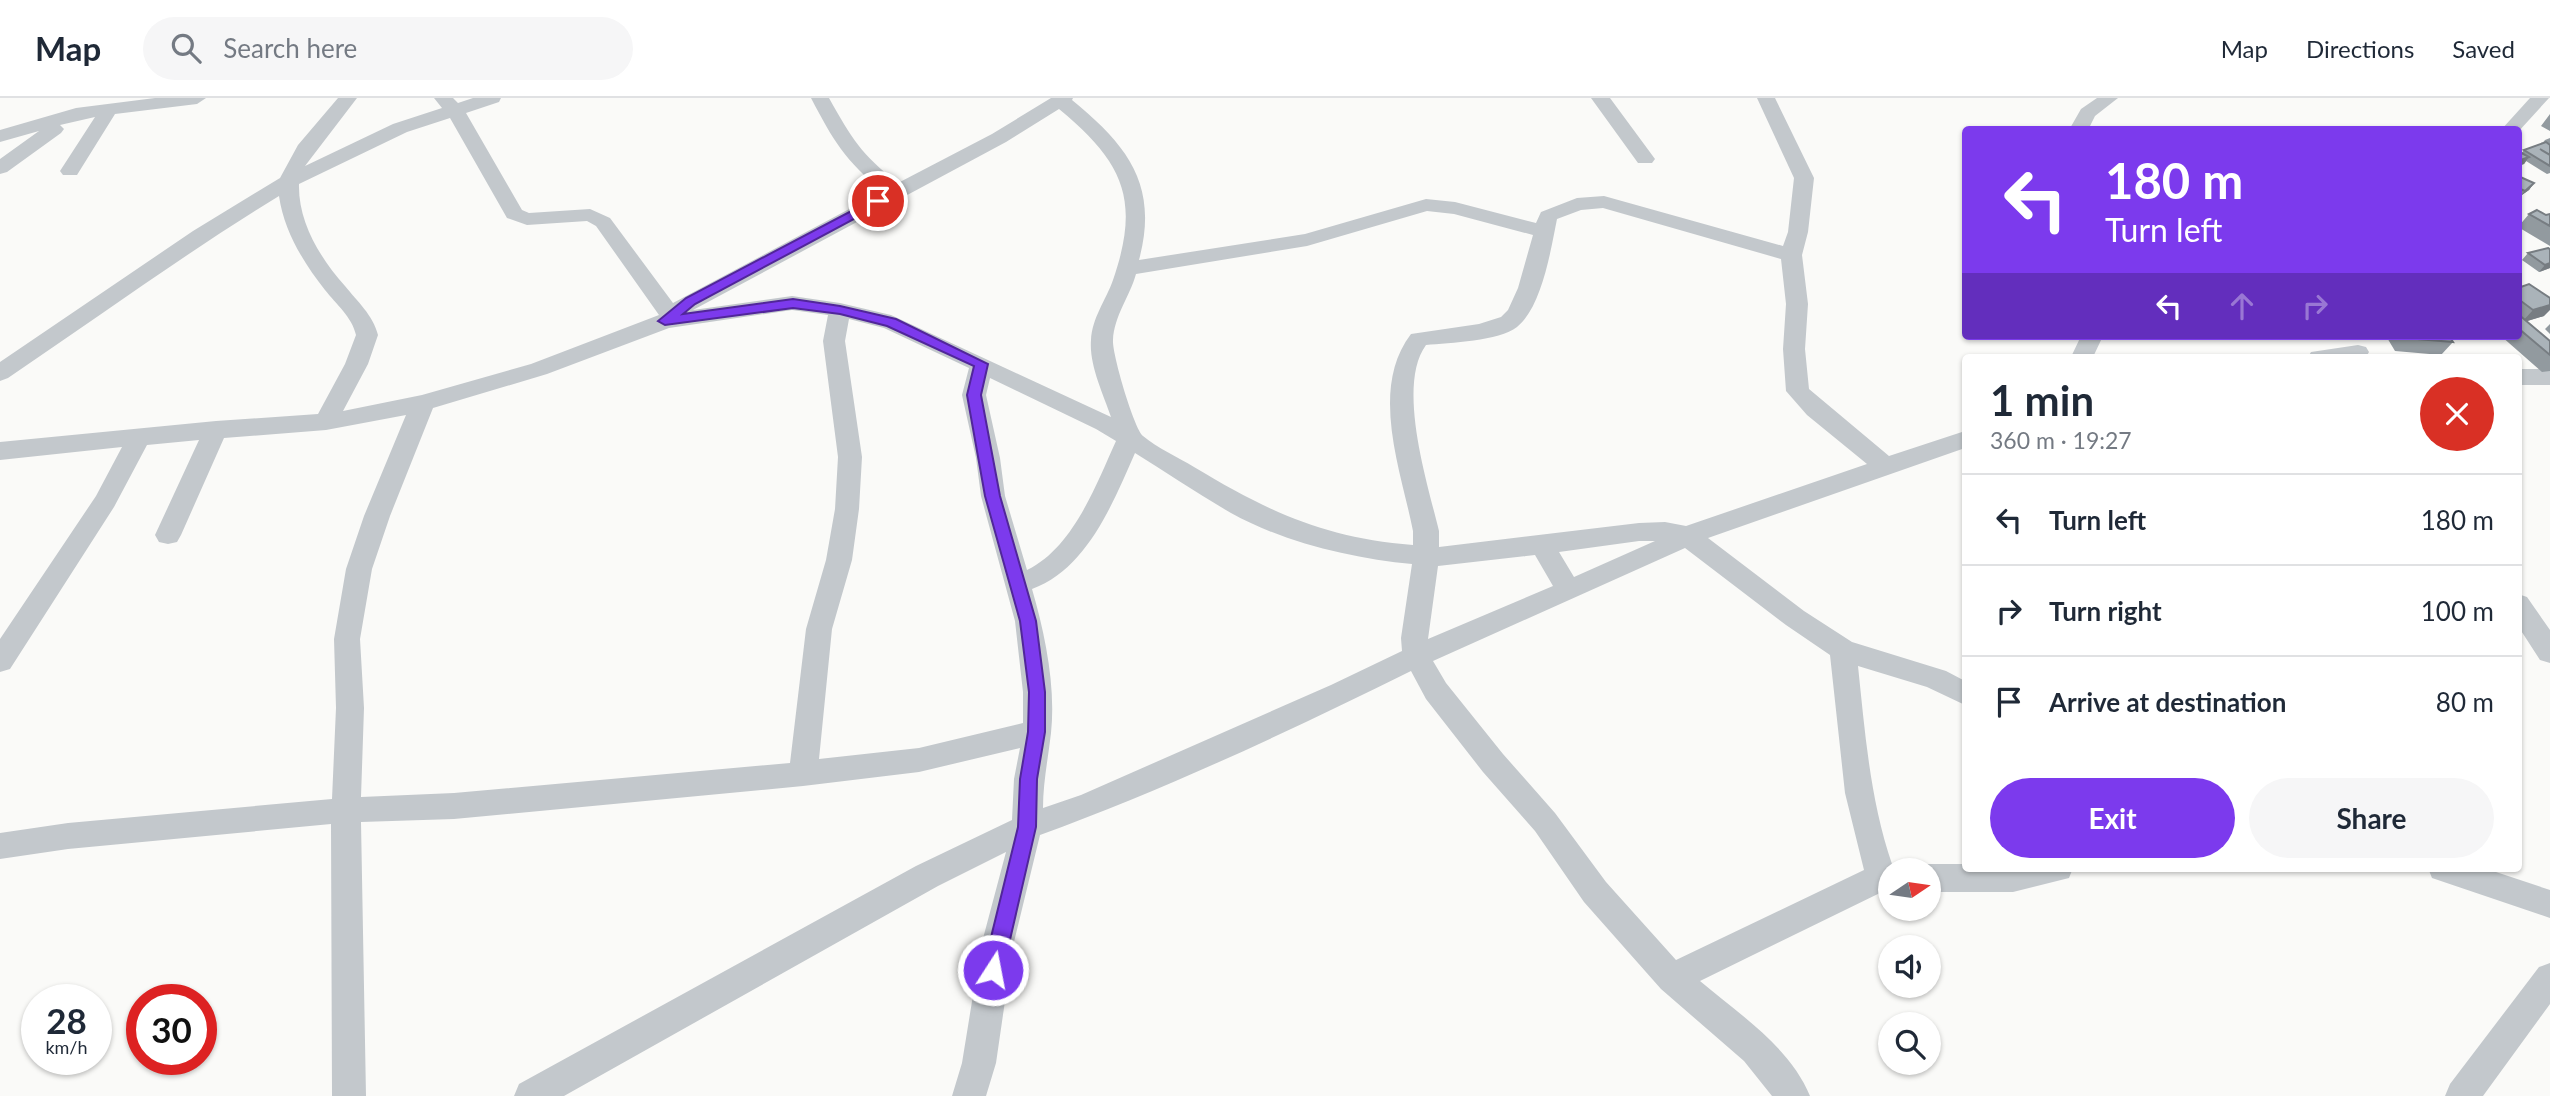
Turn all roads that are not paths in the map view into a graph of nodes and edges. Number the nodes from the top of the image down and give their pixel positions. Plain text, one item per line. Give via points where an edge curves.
1 (197, 98) edge
2 (348, 98) edge
3 (492, 98) edge
4 (820, 98) edge
5 (1600, 98) edge
6 (1766, 98) edge
7 (2109, 98) edge
8 (2540, 98) edge
9 (1062, 99) edge
10 (101, 104) edge
11 (448, 104) edge
12 (76, 114) junction
13 (2080, 126) edge
14 (2514, 126) edge
15 (0, 136) edge
16 (1645, 159) dead end
17 (0, 168) edge
18 (70, 172) dead end
19 (289, 181) junction
20 (896, 191) junction
21 (1544, 232) junction
22 (1791, 255) junction
23 (1126, 269) junction
24 (840, 310) junction
25 (668, 319) junction
26 (2361, 348) edge
27 (2333, 354) edge
28 (982, 364) junction
29 (0, 373) edge
30 (2522, 377) edge
31 (2550, 377) edge
32 (423, 403) junction
33 (326, 422) junction
34 (216, 429) junction
35 (140, 436) junction
36 (1130, 438) junction
37 (1962, 440) edge
38 (0, 451) edge
39 (1886, 467) junction
40 (168, 535) dead end
41 (1687, 536) junction
42 (1543, 546) junction
43 (1426, 557) junction
44 (1018, 584) junction
45 (1569, 591) junction
46 (2522, 610) edge
47 (1843, 650) junction
48 (2550, 652) edge
49 (1416, 656) junction
50 (0, 661) edge
51 (1962, 692) edge
52 (1037, 732) junction
53 (803, 774) junction
54 (346, 810) junction
55 (1027, 827) junction
56 (0, 846) edge
57 (1878, 864) edge
58 (2039, 872) edge
59 (2455, 872) edge
60 (1941, 878) edge
61 (1878, 880) edge
62 (2550, 904) edge
63 (1672, 978) junction
64 (2550, 978) edge
65 (349, 1096) edge
66 (531, 1096) edge
67 (969, 1096) edge
68 (1793, 1096) edge
69 (2462, 1096) edge

1 - 10 street
2 - 19 street via 306,150
3 - 11 street
4 - 20 street via 845,144 863,166
5 - 16 street
6 - 22 street via 1804,178
7 - 13 street via 2088,113
8 - 14 street
9 - 20 street
9 - 23 street via 1122,159 1134,185 1136,216
10 - 12 street
10 - 18 street
11 - 19 street
11 - 25 street via 514,214 527,219 590,215 603,222
12 - 15 street
12 - 17 street
19 - 29 street via 200,235
19 - 33 street via 295,226 367,332
20 - 25 street via 691,301
21 - 22 street via 1548,216 1577,204 1604,202
21 - 23 street via 1455,208 1426,205 1307,240
21 - 43 street via 1520,309 1510,321 1419,340 1410,351 1402,386 1404,430 1426,531
22 - 39 street via 1798,391
23 - 36 street via 1102,340 1104,361
24 - 25 street via 793,303
24 - 28 street via 891,322
24 - 53 street via 834,341 850,457 847,509 839,560 819,629
25 - 32 street via 539,369
26 - 27 street
28 - 36 street
28 - 44 street via 974,395 993,496
30 - 31 street
32 - 33 street
32 - 54 street via 359,569 347,639
33 - 34 street
34 - 35 street
34 - 40 street
35 - 38 street
35 - 50 street via 105,501
36 - 43 street via 1241,507 1277,524 1369,551
36 - 44 street via 1078,536 1046,572
37 - 39 street
39 - 41 street
41 - 42 street via 1639,532
41 - 45 street
41 - 47 street
42 - 43 street
42 - 45 street
43 - 49 street via 1414,638
44 - 52 street via 1034,659
45 - 49 street
46 - 48 street
47 - 51 street via 1936,679
47 - 57 street via 1860,799 1869,847
49 - 55 street via 1342,693
49 - 63 street via 1436,691 1545,822 1595,892
52 - 53 street via 919,760
52 - 55 street
53 - 54 street via 454,806
54 - 56 street
54 - 65 street
55 - 66 street via 927,876
55 - 67 street via 997,946 979,1063
58 - 60 street via 2013,878
59 - 62 street
61 - 63 street
63 - 68 street via 1756,1049
64 - 69 street

